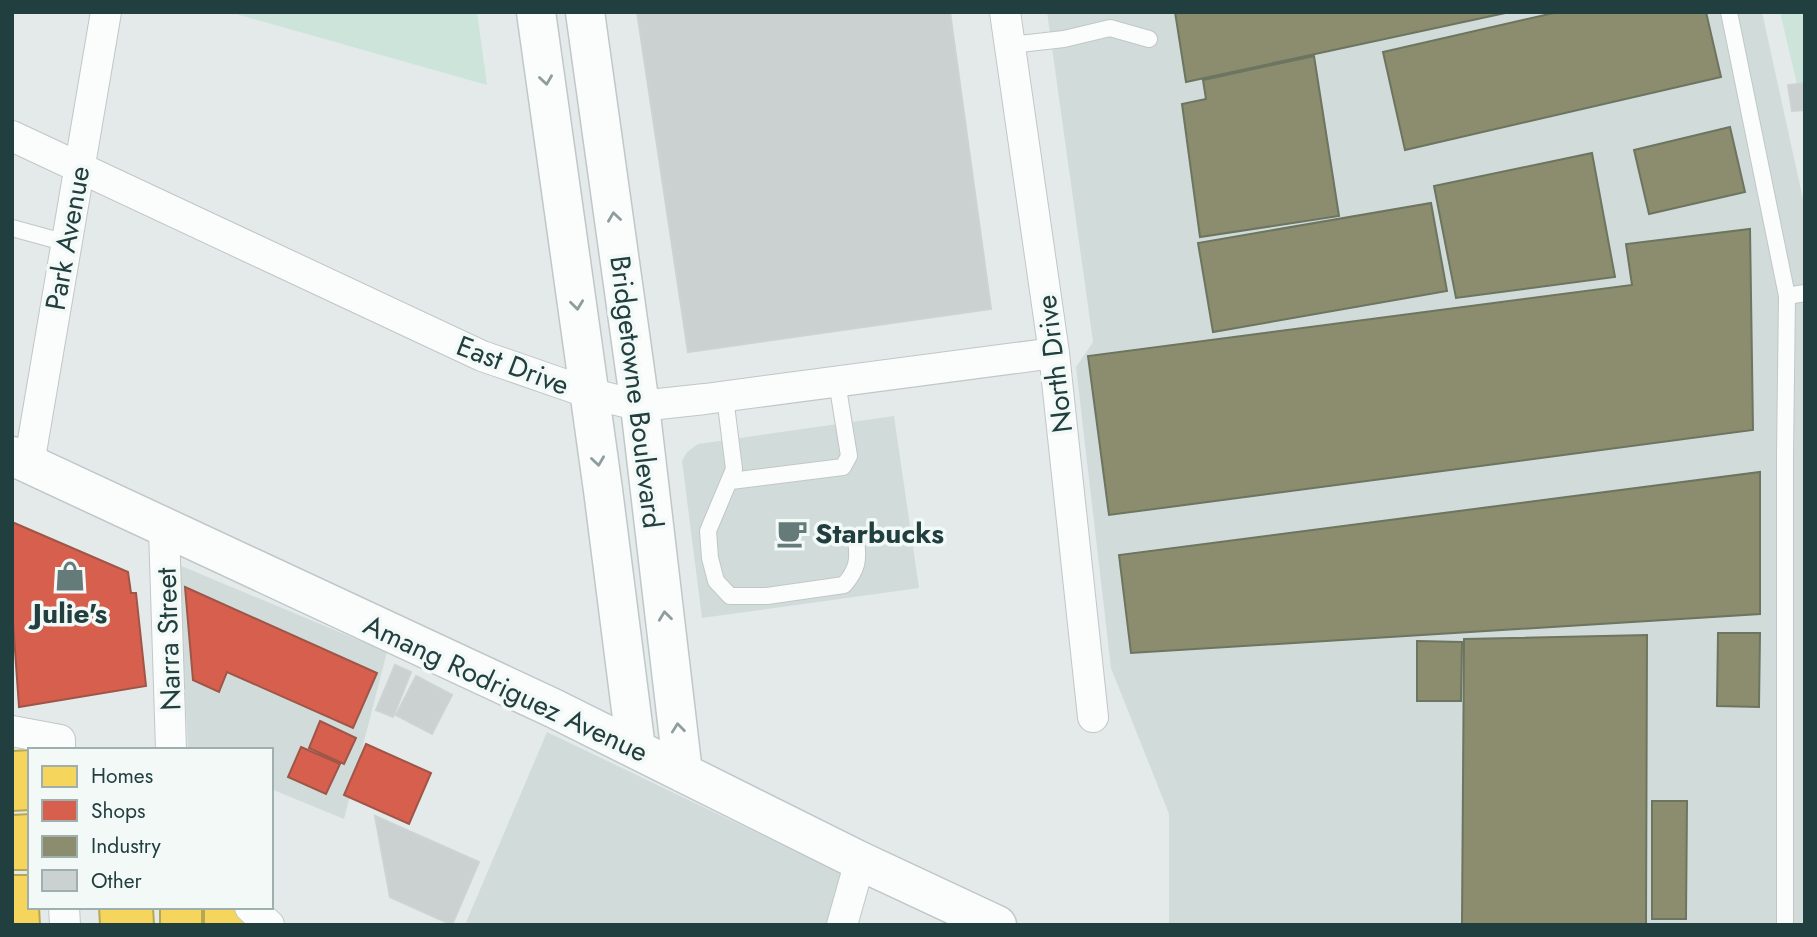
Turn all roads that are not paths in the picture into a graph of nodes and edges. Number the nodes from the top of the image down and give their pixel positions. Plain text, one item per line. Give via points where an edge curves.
1 (106, 12) edge
2 (536, 12) edge
3 (585, 12) edge
4 (1005, 12) edge
5 (1729, 12) edge
6 (1149, 39) dead end
7 (1010, 45) junction
8 (12, 136) edge
9 (79, 168) junction
10 (12, 229) edge
11 (67, 243) junction
12 (1805, 293) edge
13 (1787, 296) junction
14 (1054, 353) junction
15 (837, 382) junction
16 (589, 393) junction
17 (725, 397) junction
18 (640, 406) junction
19 (21, 460) edge
20 (731, 481) junction
21 (164, 529) junction
22 (856, 541) dead end
23 (1093, 718) dead end
24 (12, 731) edge
25 (60, 748) edge
26 (171, 748) edge
27 (636, 749) junction
28 (683, 773) junction
29 (860, 860) junction
30 (252, 909) edge
31 (269, 925) edge
32 (842, 925) edge
33 (997, 925) edge
34 (1785, 925) edge

1 - 9 street, Park Avenue
2 -> 16 street, Bridgetowne Boulevard
18 -> 3 street, Bridgetowne Boulevard
4 - 7 street, North Drive
5 - 13 lane
6 - 7 lane via 1110,29
7 - 14 street, North Drive
8 - 9 street, East Drive
9 - 11 street, Park Avenue
9 - 16 street, East Drive via 482,356
10 - 11 lane
11 - 19 street, Park Avenue
12 - 13 lane
13 - 34 lane
14 - 15 street, East Drive
14 - 23 street, North Drive
15 - 17 street, East Drive
15 - 20 lane via 849,456 843,467
16 - 18 street, East Drive
16 -> 27 street, Bridgetowne Boulevard
17 - 18 street, East Drive
17 - 20 lane via 734,469
28 -> 18 street, Bridgetowne Boulevard
19 - 21 street, Amang Rodriguez Avenue
20 - 22 lane via 708,531 716,581 730,596 766,597 844,585 859,559
21 - 26 street, Narra Street
21 - 27 street, Amang Rodriguez Avenue
24 - 25 street via 60,740
27 - 28 street, Amang Rodriguez Avenue
28 - 29 street, Amang Rodriguez Avenue
29 - 32 street
29 - 33 street, Amang Rodriguez Avenue
30 - 31 street

